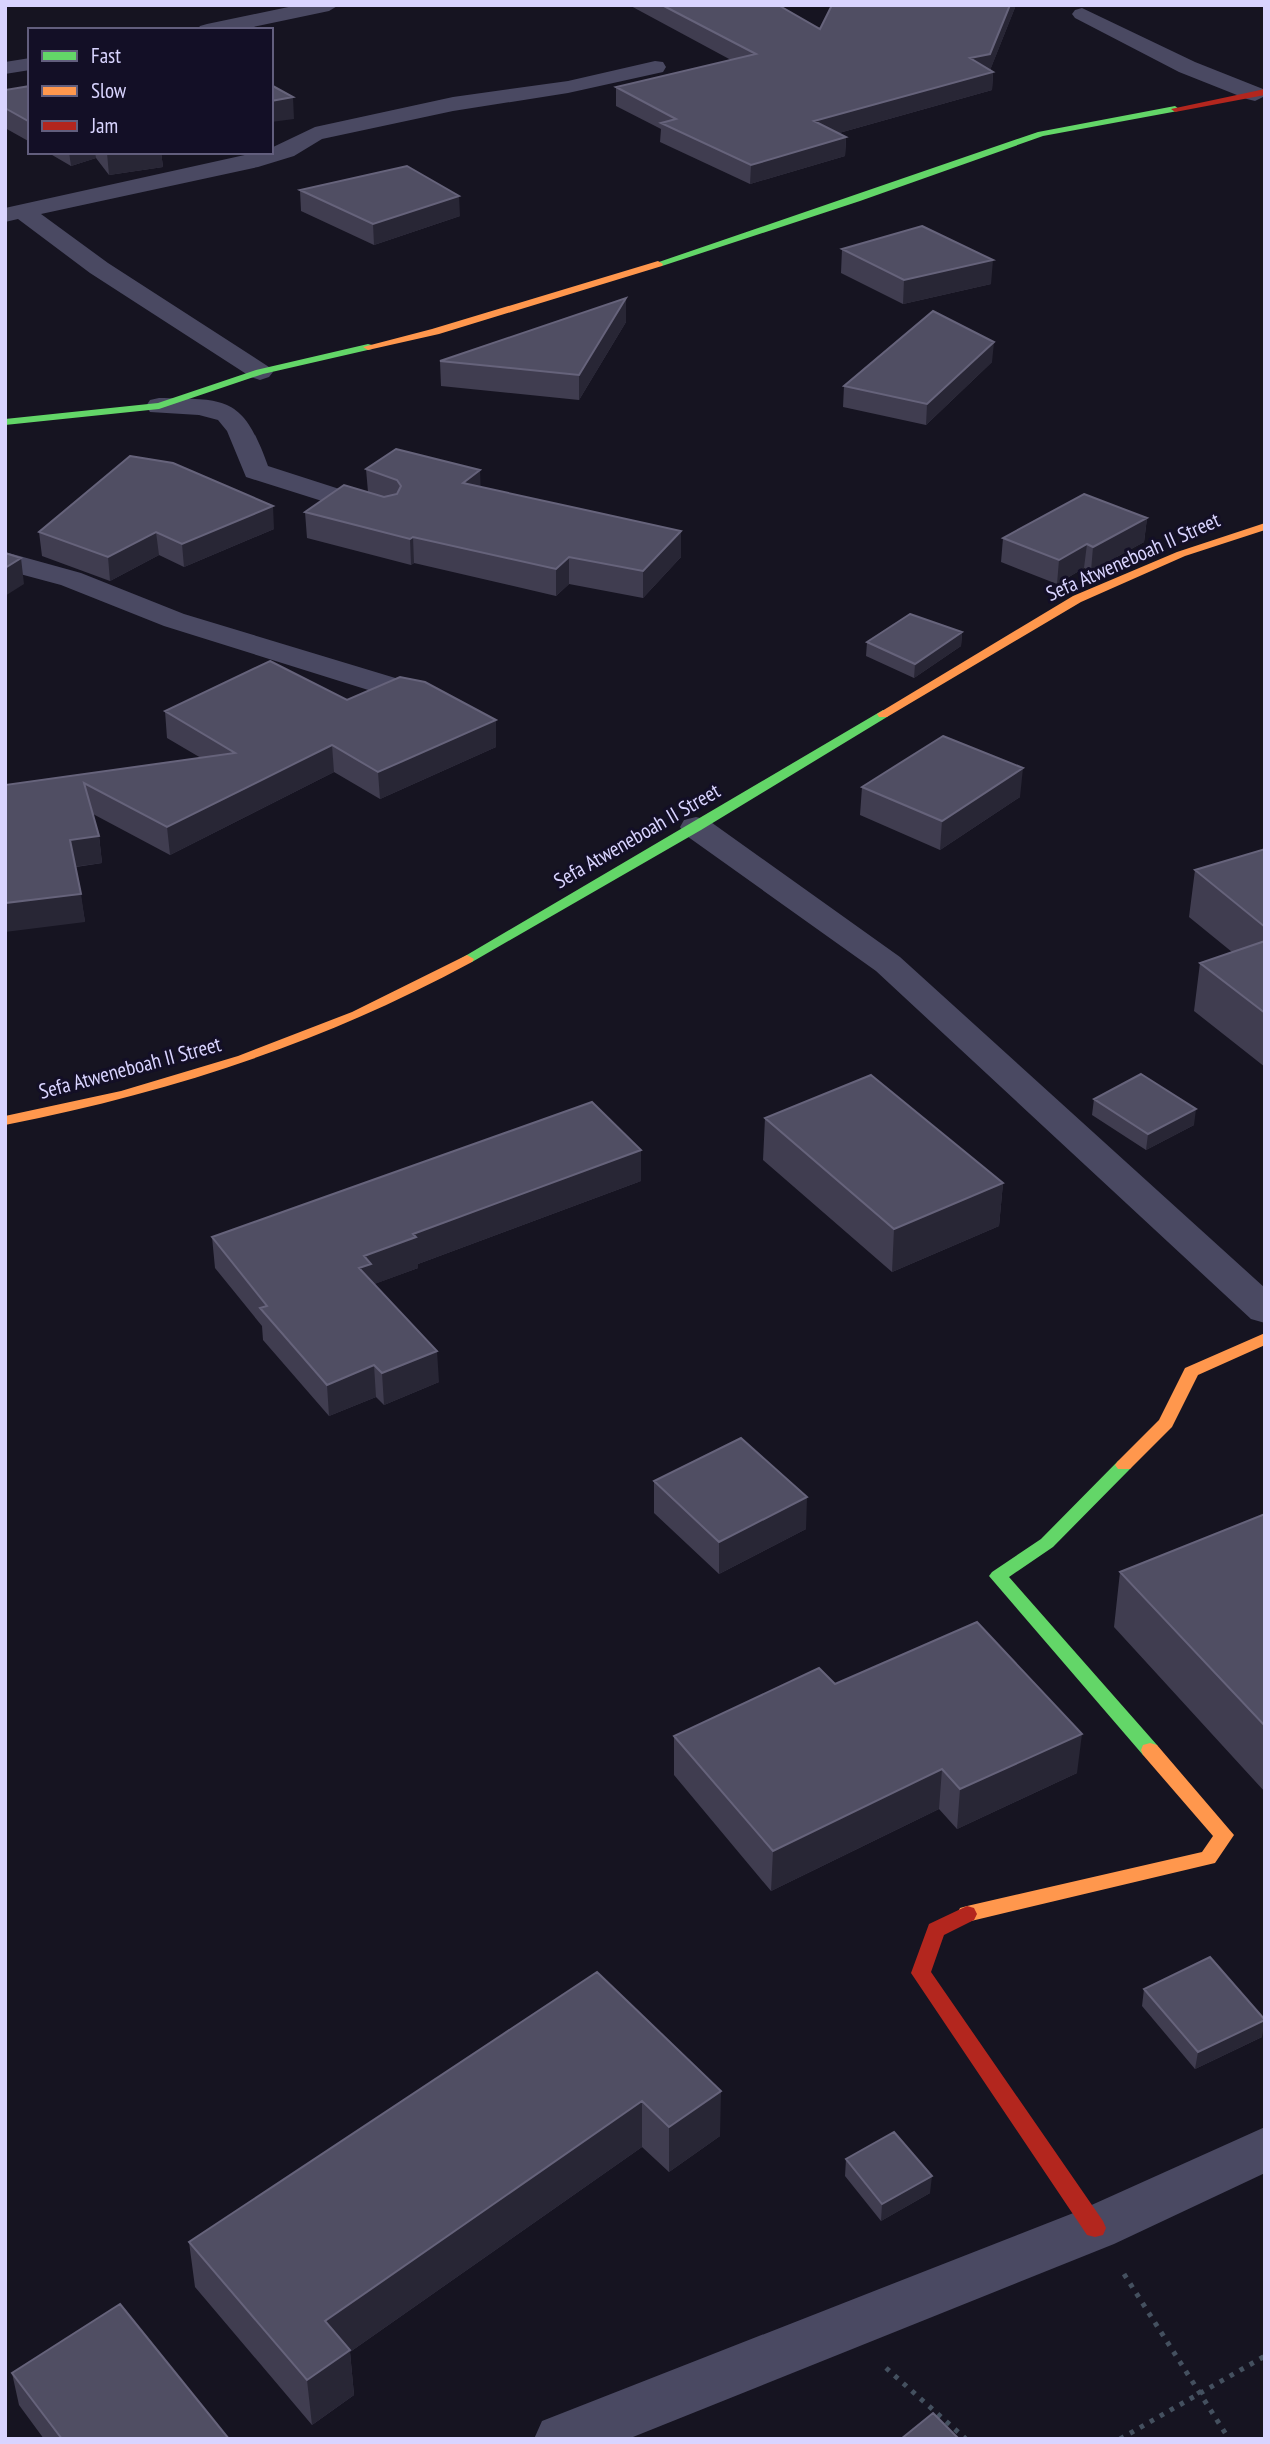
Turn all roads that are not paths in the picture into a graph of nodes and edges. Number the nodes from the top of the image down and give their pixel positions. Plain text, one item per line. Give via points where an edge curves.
1 (329, 5) edge
2 (1082, 14) dead end
3 (217, 28) edge
4 (28, 64) edge
5 (655, 67) dead end
6 (5, 68) edge
7 (1260, 93) edge
8 (13, 213) edge
9 (260, 372) junction
10 (159, 406) junction
11 (5, 422) edge
12 (386, 513) edge
13 (1265, 526) edge
14 (5, 561) edge
15 (424, 697) edge
16 (696, 827) junction
17 (5, 1121) edge
18 (1265, 1310) edge
19 (1265, 1338) edge
20 (1265, 2149) edge
21 (1095, 2228) junction
22 (562, 2439) edge

1 - 3 street
2 - 7 street via 1188,67
4 - 6 street
5 - 8 street via 315,134 286,151 250,162
7 - 9 street via 1041,134 857,200 585,287 435,332
8 - 9 street
9 - 10 street
10 - 11 street
10 - 12 street via 225,412 235,421 256,471
13 - 16 street, Sefa Atweneboah II Street via 1181,554 1077,600
14 - 15 street via 71,579 174,620
16 - 17 street, Sefa Atweneboah II Street via 431,980 312,1034 210,1071 69,1109
16 - 18 street via 888,964
19 - 21 street via 1191,1372 1166,1423 1047,1543 998,1576 1224,1835 1208,1858 974,1911 936,1930 921,1973
20 - 21 street
21 - 22 street

